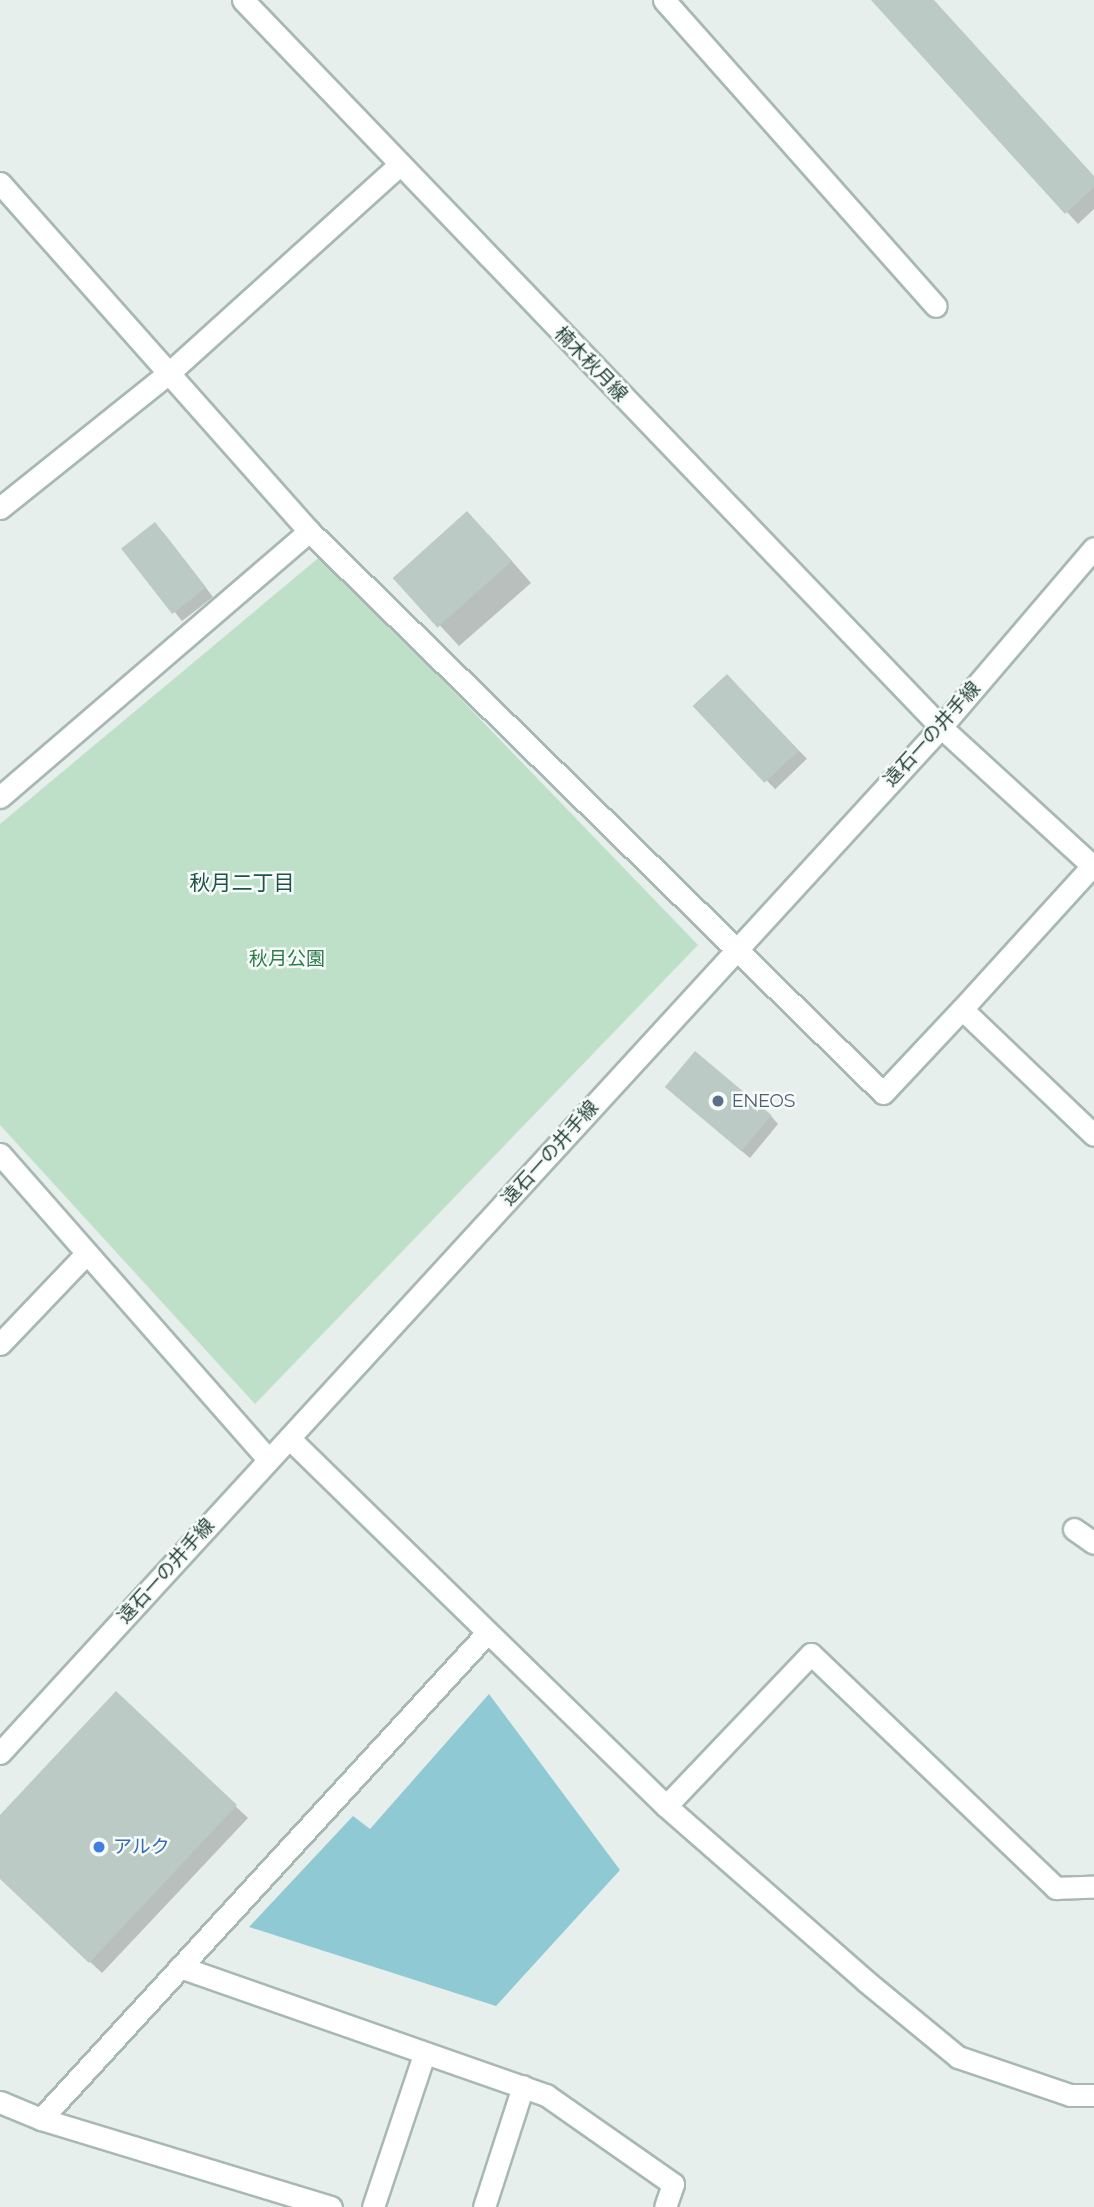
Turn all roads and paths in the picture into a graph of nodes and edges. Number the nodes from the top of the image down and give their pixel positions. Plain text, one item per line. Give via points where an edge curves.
1 (243, 0) edge
2 (664, 0) edge
3 (399, 165) junction
4 (0, 183) edge
5 (936, 306) dead end
6 (170, 372) junction
7 (0, 508) edge
8 (309, 531) junction
9 (1094, 548) edge
10 (941, 727) junction
11 (0, 797) edge
12 (1093, 867) edge
13 (735, 950) junction
14 (962, 1009) junction
15 (1094, 1135) edge
16 (0, 1154) edge
17 (86, 1254) junction
18 (0, 1344) edge
19 (289, 1438) junction
20 (268, 1459) junction
21 (1074, 1529) dead end
22 (1094, 1544) edge
23 (487, 1633) junction
24 (0, 1753) edge
25 (666, 1806) junction
26 (1094, 1887) edge
27 (180, 1967) junction
28 (424, 2055) junction
29 (523, 2086) junction
30 (1094, 2095) edge
31 (0, 2102) edge
32 (41, 2119) junction
33 (331, 2207) edge
34 (373, 2207) edge
35 (484, 2207) edge
36 (665, 2207) edge

1 - 3 street, 楠木秋月線
2 - 5 street
3 - 6 street
3 - 10 street, 楠木秋月線
4 - 6 street
6 - 7 street
6 - 8 street
8 - 11 street
8 - 13 street
9 - 10 street, 遠石一の井手線
10 - 12 street, 楠木秋月線
10 - 13 street, 遠石一の井手線
12 - 14 street
13 - 14 street via 883,1093
13 - 19 street, 遠石一の井手線
14 - 15 street
16 - 17 street
17 - 18 street
17 - 20 street
19 - 20 street, 遠石一の井手線
19 - 23 street
20 - 24 street, 遠石一の井手線
21 - 22 street
23 - 25 street
23 - 27 street
25 - 26 street via 811,1654 1056,1888
25 - 30 street via 958,2057 1070,2095
27 - 28 street
27 - 32 street
28 - 29 street
28 - 34 street
29 - 35 street
29 - 36 street via 546,2095 673,2184
31 - 32 street
32 - 33 street

